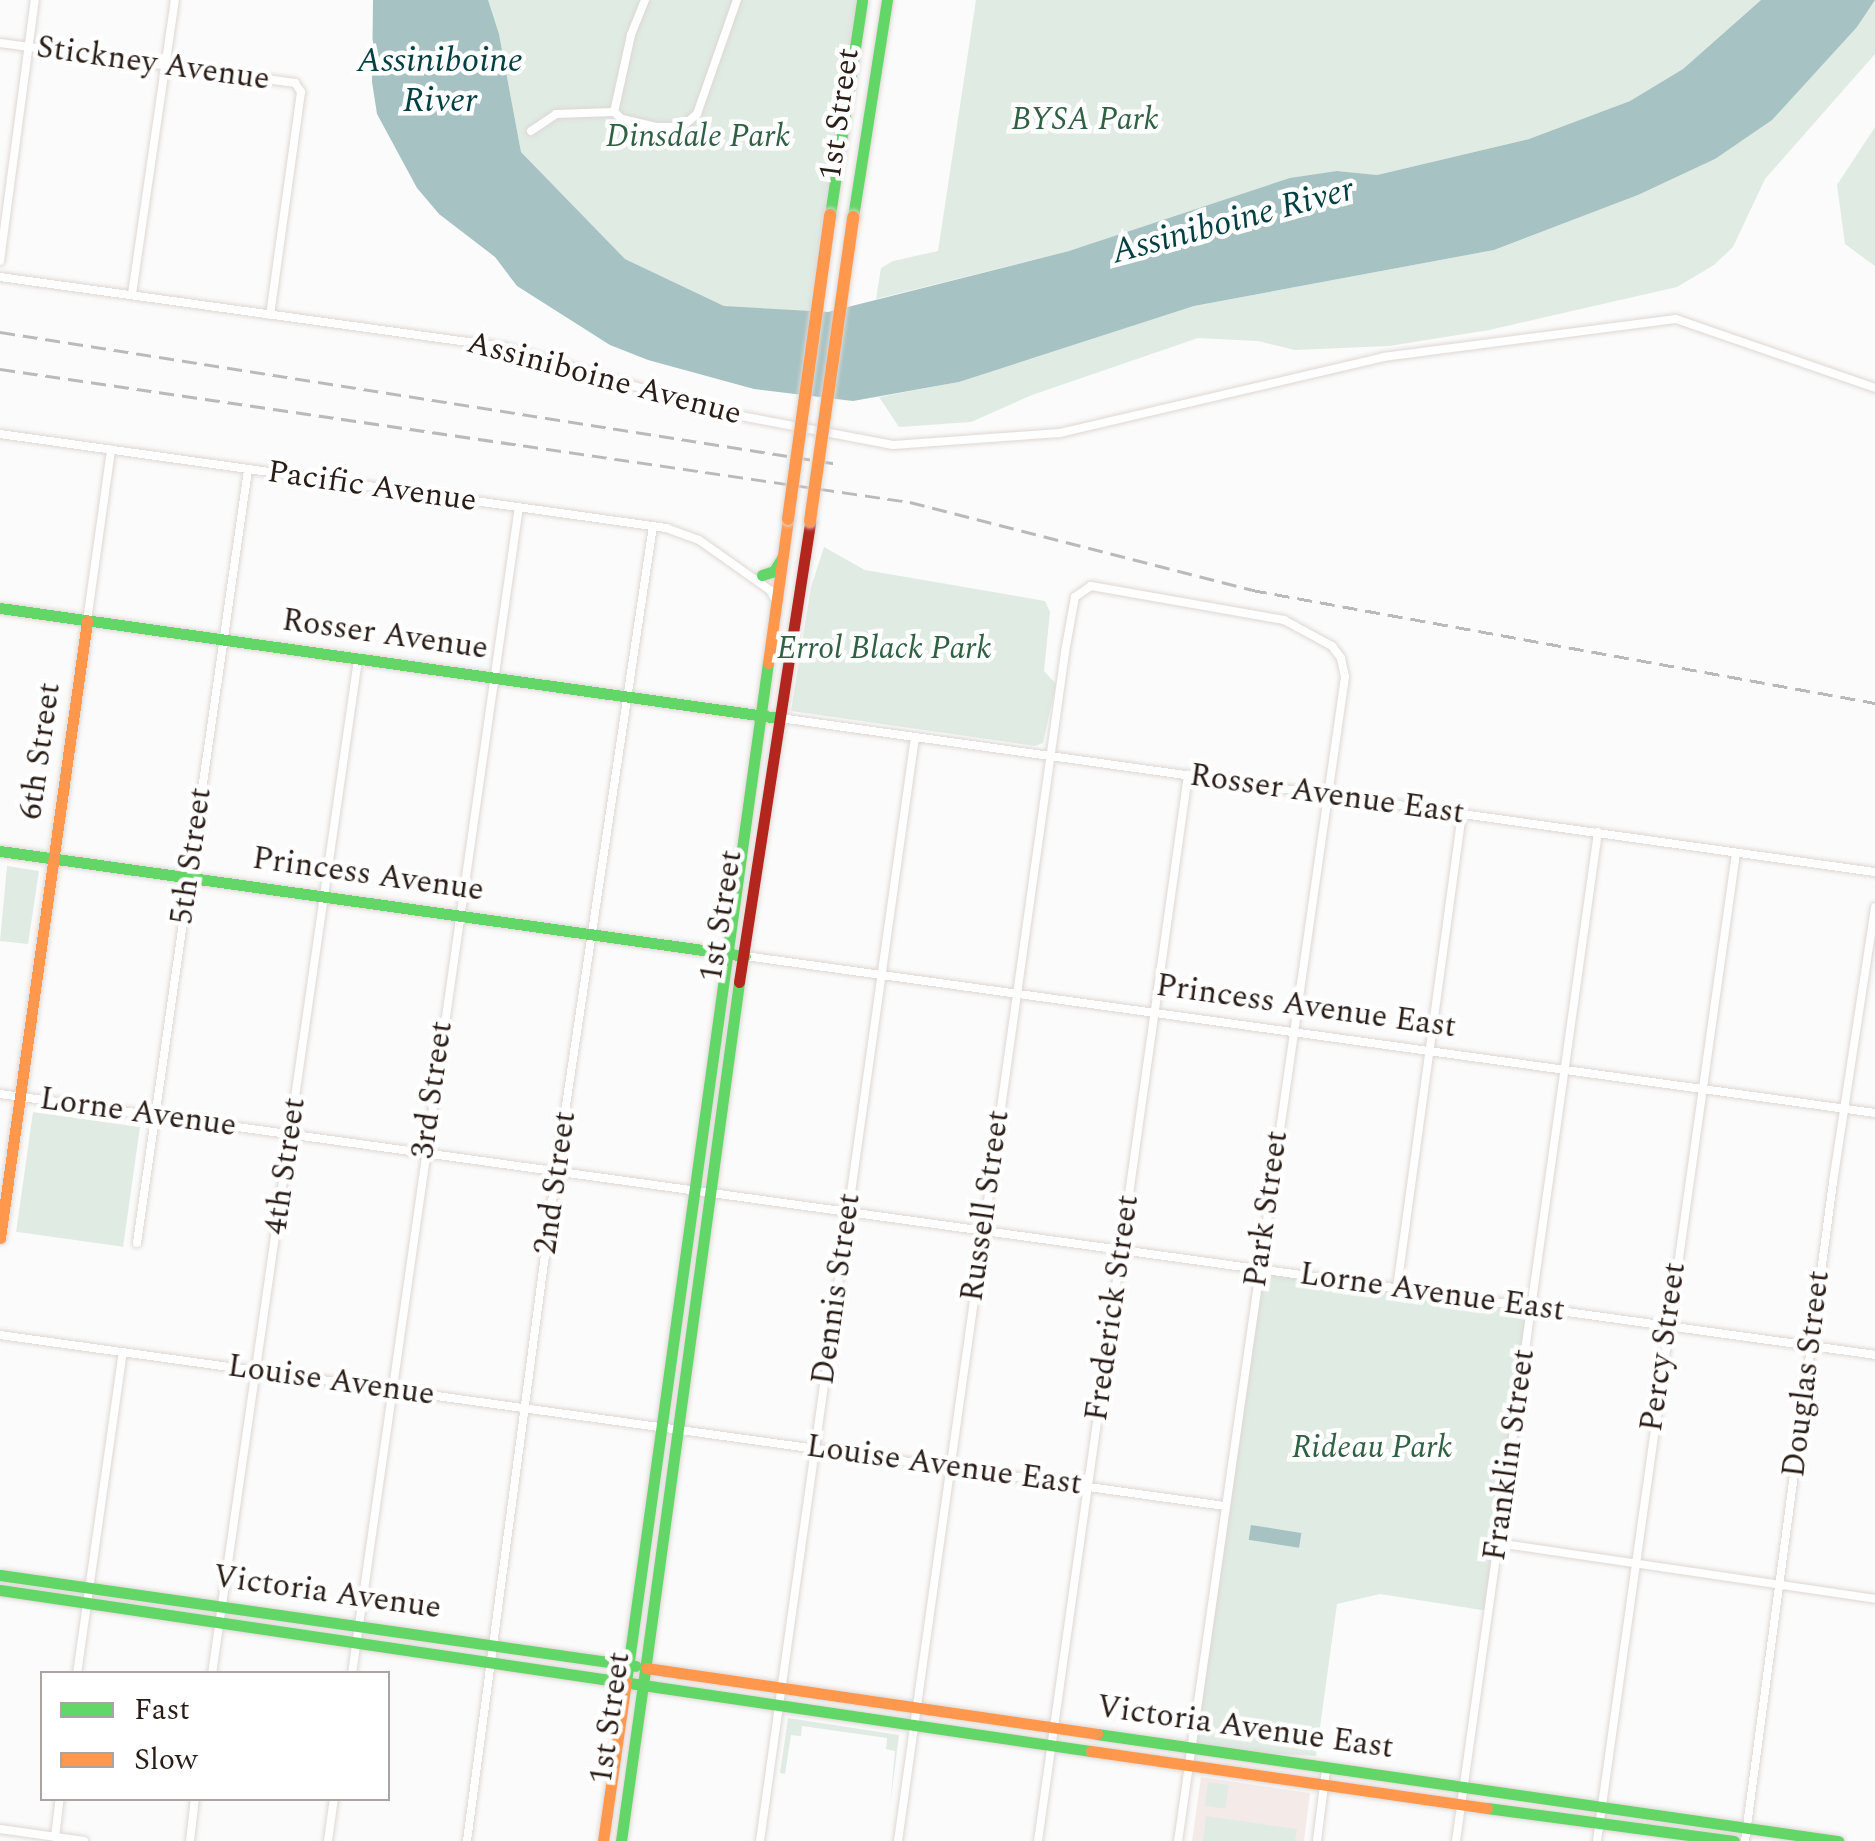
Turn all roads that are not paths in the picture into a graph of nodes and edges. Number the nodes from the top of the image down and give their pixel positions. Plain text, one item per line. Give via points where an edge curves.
1 (35, 0) edge
2 (175, 0) edge
3 (645, 0) edge
4 (738, 0) edge
5 (862, 0) edge
6 (887, 0) edge
7 (0, 42) edge
8 (28, 47) junction
9 (166, 64) junction
10 (614, 112) junction
11 (531, 131) dead end
12 (0, 261) edge
13 (0, 276) edge
14 (132, 294) junction
15 (270, 315) junction
16 (1875, 388) edge
17 (0, 434) edge
18 (111, 450) junction
19 (248, 470) junction
20 (519, 507) junction
21 (653, 526) junction
22 (784, 551) junction
23 (734, 567) junction
24 (762, 575) junction
25 (780, 579) junction
26 (1097, 587) joint
27 (0, 608) edge
28 (776, 610) junction
29 (88, 620) junction
30 (223, 640) junction
31 (358, 659) junction
32 (786, 668) junction
33 (493, 678) junction
34 (628, 697) junction
35 (762, 716) junction
36 (779, 718) junction
37 (915, 737) junction
38 (1050, 757) junction
39 (1188, 776) junction
40 (1325, 794) junction
41 (1462, 813) junction
42 (1598, 832) junction
43 (0, 851) edge
44 (1736, 853) junction
45 (54, 858) junction
46 (1875, 872) edge
47 (188, 877) junction
48 (322, 896) junction
49 (1875, 907) edge
50 (457, 915) junction
51 (594, 934) junction
52 (729, 954) junction
53 (746, 956) junction
54 (880, 976) junction
55 (1017, 994) junction
56 (1154, 1014) junction
57 (1291, 1034) junction
58 (1429, 1052) junction
59 (1564, 1072) junction
60 (1701, 1091) junction
61 (0, 1094) edge
62 (21, 1097) junction
63 (1843, 1108) junction
64 (1875, 1113) edge
65 (154, 1116) junction
66 (290, 1135) junction
67 (424, 1154) junction
68 (556, 1172) junction
69 (693, 1192) junction
70 (709, 1194) junction
71 (847, 1213) junction
72 (982, 1232) junction
73 (0, 1238) edge
74 (137, 1243) dead end
75 (1120, 1251) junction
76 (1259, 1269) junction
77 (1396, 1288) junction
78 (1530, 1307) junction
79 (1666, 1326) junction
80 (0, 1334) edge
81 (1811, 1346) junction
82 (123, 1352) junction
83 (1875, 1355) edge
84 (257, 1371) junction
85 (392, 1390) junction
86 (524, 1408) junction
87 (663, 1428) junction
88 (679, 1430) junction
89 (815, 1448) junction
90 (951, 1468) junction
91 (1088, 1487) junction
92 (1225, 1506) junction
93 (1497, 1544) junction
94 (1633, 1564) junction
95 (0, 1575) edge
96 (1779, 1585) junction
97 (89, 1587) junction
98 (0, 1590) edge
99 (1875, 1599) edge
100 (87, 1603) junction
101 (222, 1605) junction
102 (219, 1622) junction
103 (359, 1625) junction
104 (357, 1642) junction
105 (496, 1646) junction
106 (493, 1663) junction
107 (628, 1665) junction
108 (646, 1668) junction
109 (78, 1671) edge
110 (212, 1671) edge
111 (352, 1671) edge
112 (626, 1682) junction
113 (643, 1685) junction
114 (781, 1688) junction
115 (778, 1704) junction
116 (916, 1708) junction
117 (914, 1723) junction
118 (1054, 1728) junction
119 (1052, 1744) junction
120 (1191, 1750) junction
121 (1189, 1767) junction
122 (1326, 1770) junction
123 (1324, 1786) junction
124 (1464, 1786) junction
125 (60, 1801) edge
126 (195, 1801) edge
127 (334, 1801) edge
128 (1600, 1805) junction
129 (1461, 1806) junction
130 (1600, 1823) junction
131 (0, 1829) edge
132 (1745, 1834) edge
133 (55, 1837) junction
134 (84, 1841) edge
135 (190, 1841) edge
136 (328, 1841) edge
137 (467, 1841) edge
138 (603, 1841) edge
139 (621, 1841) edge
140 (760, 1841) edge
141 (898, 1841) edge
142 (1038, 1841) edge
143 (1178, 1841) edge
144 (1317, 1841) edge
145 (1456, 1841) edge
146 (1597, 1841) edge
147 (1734, 1841) edge
148 (1838, 1841) edge

1 - 8 street
2 - 9 street
3 - 10 street
4 - 10 street via 697,114 682,127 622,119
5 - 22 main road, 1st Street, bridge
6 - 32 main road, 1st Street, bridge
7 - 8 street, Stickney Avenue
8 - 9 street, Stickney Avenue
8 - 12 street
9 - 14 street
9 - 15 street, Stickney Avenue via 296,83 301,92
10 - 11 street via 556,114
13 - 14 street, Assiniboine Avenue
14 - 15 street, Assiniboine Avenue
15 - 16 street, Assiniboine Avenue via 504,348 720,412 893,445 1060,433 1384,356 1676,320
17 - 18 street, Pacific Avenue
18 - 19 street, Pacific Avenue
18 - 29 street, 6th Street
19 - 20 street, Pacific Avenue
19 - 30 street, 5th Street
20 - 21 street, Pacific Avenue
20 - 33 street, 3rd Street
21 - 23 street, Pacific Avenue via 687,534
21 - 34 street, 2nd Street
22 - 24 main road via 774,571
22 - 25 main road, 1st Street
23 - 24 street, Pacific Avenue
23 - 28 street, Pacific Avenue via 770,590
24 - 25 street, Pacific Avenue
25 - 28 main road, 1st Street
25 - 32 main road via 790,588
26 - 38 street, Russell Street via 1075,597
26 - 40 street, Park Street via 1274,617 1326,642 1344,666
27 - 29 main road, Rosser Avenue
28 - 35 main road, 1st Street
29 - 30 main road, Rosser Avenue
29 - 45 main road, 6th Street
30 - 31 main road, Rosser Avenue
30 - 47 street, 5th Street
31 - 33 main road, Rosser Avenue
31 - 48 street, 4th Street
32 - 36 main road, 1st Street
33 - 34 main road, Rosser Avenue
33 - 50 street, 3rd Street
34 - 35 main road, Rosser Avenue
34 - 51 street, 2nd Street
35 - 36 main road, Rosser Avenue
35 - 52 main road, 1st Street
36 - 37 street, Rosser Avenue East
36 - 53 main road, 1st Street
37 - 38 street, Rosser Avenue East
37 - 54 street, Dennis Street
38 - 39 street, Rosser Avenue East
38 - 55 street, Russell Street
39 - 40 street, Rosser Avenue East
39 - 56 street, Frederick Street
40 - 41 street, Rosser Avenue East
40 - 57 street, Park Street
41 - 42 street, Rosser Avenue East
41 - 58 street
42 - 44 street, Rosser Avenue East
42 - 59 street, Franklin Street
43 - 45 main road, Princess Avenue
44 - 46 street, Rosser Avenue East
44 - 60 street, Percy Street
45 - 47 main road, Princess Avenue
45 - 62 main road, 6th Street
47 - 48 main road, Princess Avenue
47 - 65 street, 5th Street
48 - 50 main road, Princess Avenue
48 - 66 street, 4th Street
49 - 63 street, Douglas Street
50 - 51 main road, Princess Avenue
50 - 67 street, 3rd Street
51 - 52 main road, Princess Avenue
51 - 68 street, 2nd Street
52 - 53 main road, Princess Avenue East
52 - 69 main road, 1st Street
53 - 54 street, Princess Avenue East
53 - 70 main road, 1st Street
54 - 55 street, Princess Avenue East
54 - 71 street, Dennis Street
55 - 56 street, Princess Avenue East
55 - 72 street, Russell Street
56 - 57 street, Princess Avenue East
56 - 75 street, Frederick Street
57 - 58 street, Princess Avenue East
57 - 76 street, Park Street
58 - 59 street, Princess Avenue East
58 - 77 street
59 - 60 street, Princess Avenue East
59 - 78 street, Franklin Street
60 - 63 street, Princess Avenue East
60 - 79 street, Percy Street
61 - 62 street, Lorne Avenue
62 - 65 street, Lorne Avenue
62 - 73 main road, 6th Street
63 - 64 street, Princess Avenue East
63 - 81 street, Douglas Street
65 - 66 street, Lorne Avenue
65 - 74 street, 5th Street
66 - 67 street, Lorne Avenue
66 - 84 street, 4th Street
67 - 68 street, Lorne Avenue
67 - 85 street, 3rd Street
68 - 69 street, Lorne Avenue
68 - 86 street, 2nd Street
69 - 70 street, Lorne Avenue East
69 - 87 main road, 1st Street
70 - 71 street, Lorne Avenue East
70 - 88 main road, 1st Street
71 - 72 street, Lorne Avenue East
71 - 89 street, Dennis Street
72 - 75 street, Lorne Avenue East
72 - 90 street, Russell Street
75 - 76 street, Lorne Avenue East
75 - 91 street, Frederick Street
76 - 77 street, Lorne Avenue East
76 - 92 street, Park Street
77 - 78 street, Lorne Avenue East
78 - 79 street, Lorne Avenue East
78 - 93 street, Franklin Street
79 - 81 street, Lorne Avenue East
79 - 94 street, Percy Street
80 - 82 street, Louise Avenue
81 - 83 street, Lorne Avenue East
81 - 96 street, Douglas Street
82 - 84 street, Louise Avenue
82 - 97 street
84 - 85 street, Louise Avenue
84 - 101 street, 4th Street
85 - 86 street, Louise Avenue
85 - 103 street, 3rd Street
86 - 87 street, Louise Avenue
86 - 105 street, 2nd Street
87 - 88 street, Louise Avenue East
87 - 107 main road, 1st Street
88 - 89 street, Louise Avenue East
88 - 108 main road, 1st Street
89 - 90 street, Louise Avenue East
89 - 114 street, Dennis Street
90 - 91 street, Louise Avenue East
90 - 116 street, Russell Street
91 - 92 street, Louise Avenue East
91 - 118 street, Frederick Street
92 - 120 street, Park Street
93 - 94 street
93 - 124 street, Franklin Street
94 - 96 street
94 - 128 street, Percy Street
95 - 97 main road, Victoria Avenue
96 - 99 street
96 - 132 street, Douglas Street
97 - 100 street
97 - 101 main road, Victoria Avenue
98 - 100 main road, Victoria Avenue
100 - 102 main road, Victoria Avenue
100 - 109 street
101 - 102 street, 4th Street
101 - 103 main road, Victoria Avenue
102 - 104 main road, Victoria Avenue
102 - 110 street, 4th Street
103 - 104 street, 3rd Street
103 - 105 main road, Victoria Avenue
104 - 106 main road, Victoria Avenue
104 - 111 street, 3rd Street
105 - 106 street, 2nd Street
105 - 107 main road, Victoria Avenue
106 - 112 main road, Victoria Avenue
106 - 137 street, 2nd Street
107 - 108 main road, Victoria Avenue
107 - 112 main road, 1st Street
108 - 113 main road, 1st Street
108 - 114 main road, Victoria Avenue East
112 - 113 main road, Victoria Avenue
112 - 138 main road, 1st Street
113 - 115 main road, Victoria Avenue East
113 - 139 main road, 1st Street
114 - 115 street, Dennis Street
114 - 116 main road, Victoria Avenue East
115 - 117 main road, Victoria Avenue East
115 - 140 street, Dennis Street
116 - 117 street, Russell Street
116 - 118 main road, Victoria Avenue East
117 - 119 main road, Victoria Avenue East
117 - 141 street, Russell Street
118 - 119 street, Frederick Street
118 - 120 main road, Victoria Avenue East
119 - 121 main road, Victoria Avenue East
119 - 142 street, Frederick Street
120 - 121 street, Park Street
120 - 122 main road, Victoria Avenue East
121 - 123 main road, Victoria Avenue East
121 - 143 street, Park Street
122 - 123 street
122 - 124 main road, Victoria Avenue East
123 - 129 main road, Victoria Avenue East
123 - 144 street
124 - 128 main road, Victoria Avenue East
124 - 129 street, Franklin Street
125 - 133 street
126 - 135 street
127 - 136 street
128 - 130 street, Percy Street
128 - 132 main road, Victoria Avenue East
129 - 130 main road, Victoria Avenue East
129 - 145 street, Franklin Street
130 - 146 street, Percy Street
130 - 147 main road, Victoria Avenue East
131 - 133 street
132 - 148 main road, Victoria Avenue East
133 - 134 street

